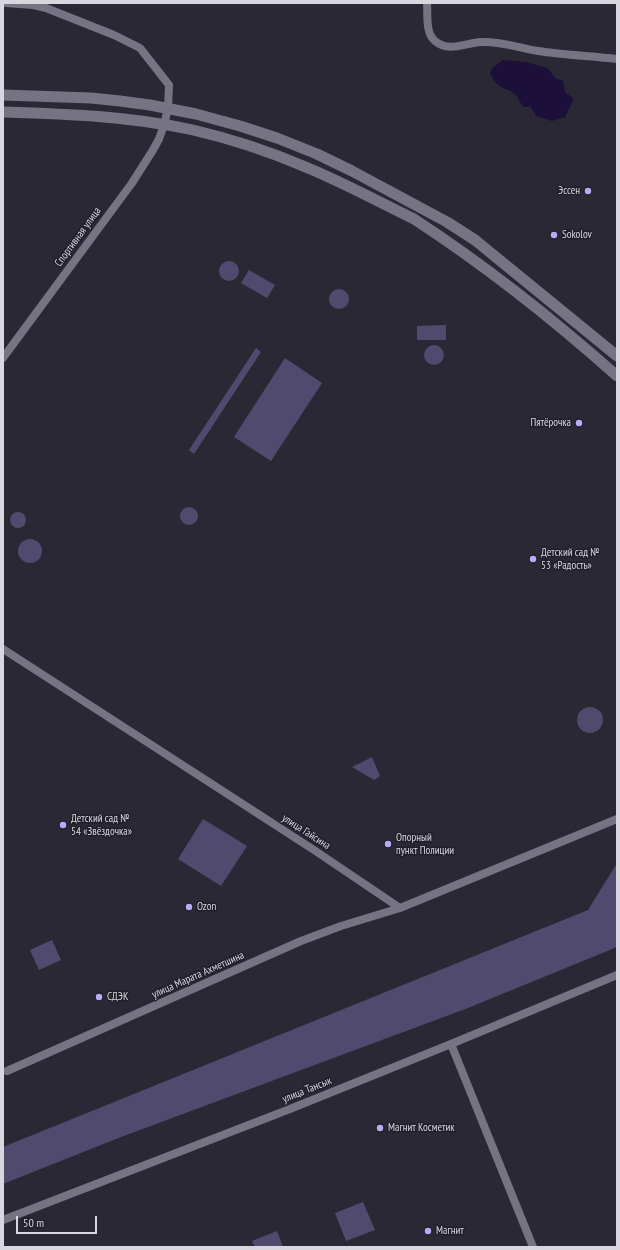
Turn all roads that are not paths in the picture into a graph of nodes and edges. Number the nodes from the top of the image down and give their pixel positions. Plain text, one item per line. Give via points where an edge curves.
1 (6, 3) edge
2 (427, 3) edge
3 (46, 6) edge
4 (617, 59) edge
5 (3, 95) edge
6 (168, 108) junction
7 (3, 112) edge
8 (164, 125) junction
9 (617, 356) edge
10 (3, 358) edge
11 (617, 376) edge
12 (3, 649) edge
13 (617, 819) edge
14 (400, 908) junction
15 (617, 975) edge
16 (451, 1044) junction
17 (7, 1071) dead end
18 (3, 1220) edge
19 (533, 1247) edge

1 - 3 street, Спортивная улица
2 - 4 street via 429,32 434,40 444,46 456,48 480,42 493,42 538,51
3 - 6 street, Спортивная улица via 140,48 169,86
5 - 6 street via 113,100
6 - 8 street, Спортивная улица
6 - 9 street via 240,126 317,154 447,222 475,240
7 - 8 street via 115,117
8 - 10 street, Спортивная улица via 154,150 132,183
8 - 11 street via 193,130 272,154 308,168 414,219 474,260 554,321
12 - 14 street, улица Гайсина
13 - 14 street
14 - 17 street, улица Марата Ахметшина via 301,941
15 - 16 street, улица Тансык
16 - 18 street, улица Тансык
16 - 19 street

